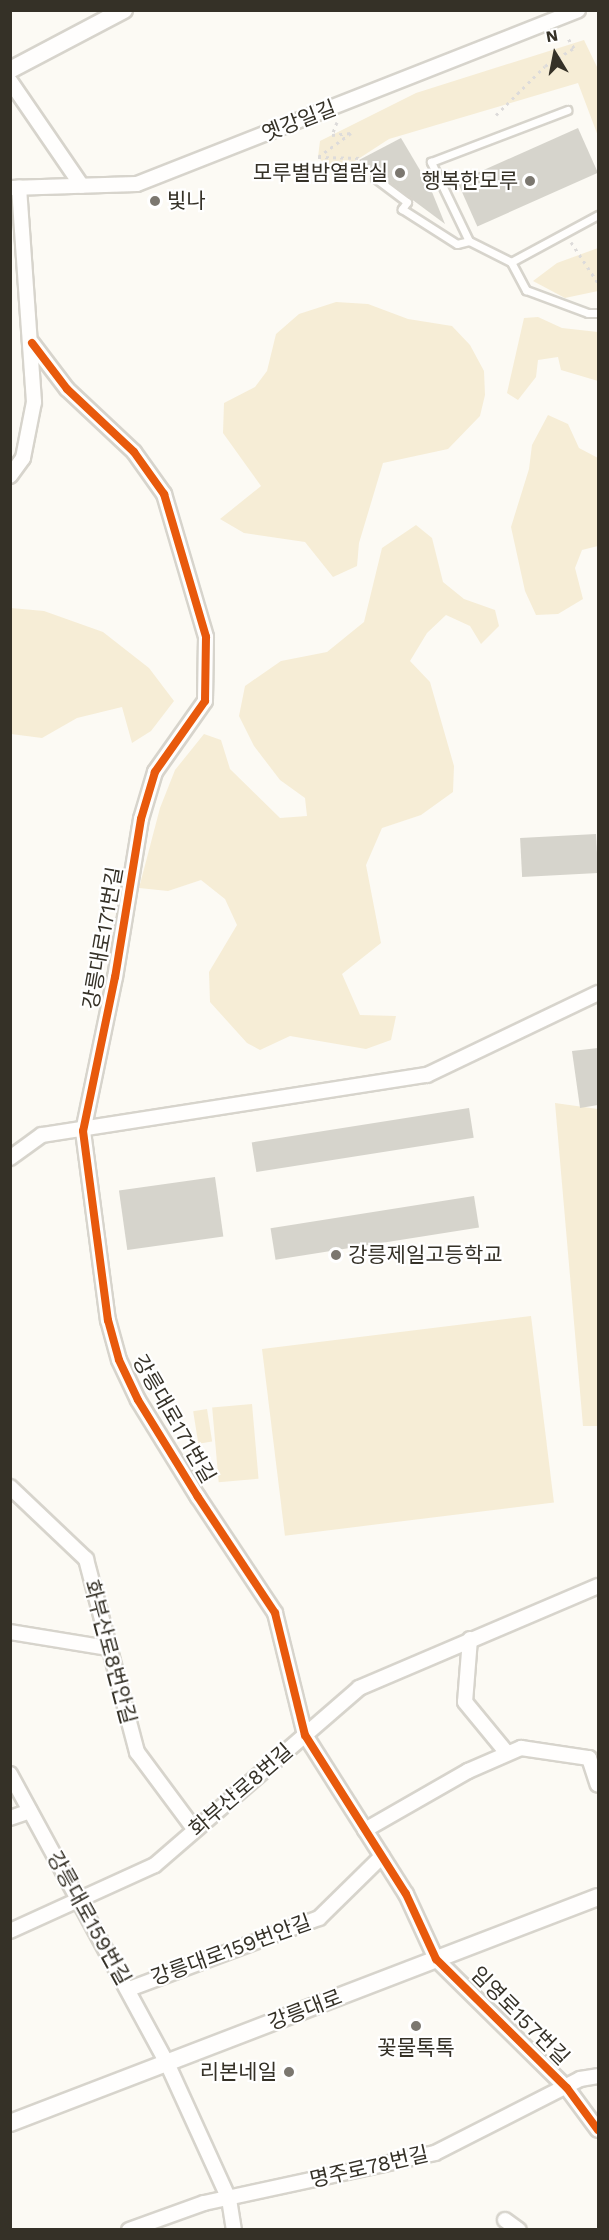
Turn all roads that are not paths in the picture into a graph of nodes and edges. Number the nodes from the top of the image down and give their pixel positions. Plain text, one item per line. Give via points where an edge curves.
1 (124, 10) edge
2 (578, 10) edge
3 (10, 70) edge
4 (10, 81) edge
5 (567, 110) dead end
6 (375, 177) dead end
7 (82, 186) junction
8 (15, 188) edge
9 (598, 215) edge
10 (469, 241) junction
11 (511, 262) junction
12 (598, 313) edge
13 (32, 343) junction
14 (10, 476) edge
15 (598, 993) edge
16 (84, 1131) junction
17 (10, 1158) edge
18 (10, 1486) edge
19 (598, 1586) edge
20 (10, 1632) edge
21 (470, 1639) junction
22 (108, 1648) junction
23 (305, 1735) junction
24 (507, 1753) junction
25 (10, 1774) edge
26 (598, 1785) edge
27 (30, 1811) junction
28 (10, 1818) edge
29 (195, 1830) junction
30 (365, 1830) junction
31 (382, 1856) junction
32 (598, 1897) edge
33 (77, 1900) junction
34 (10, 1931) edge
35 (436, 1959) junction
36 (129, 1989) junction
37 (167, 2063) junction
38 (598, 2076) edge
39 (567, 2088) junction
40 (10, 2122) edge
41 (598, 2130) edge
42 (229, 2199) junction
43 (505, 2220) dead end
44 (129, 2229) edge
45 (234, 2229) edge
46 (519, 2229) edge

1 - 3 street
2 - 7 street, 옛강일길 via 137,184
4 - 7 street
5 - 10 lane via 431,162
6 - 10 lane via 407,202 402,209 457,244
7 - 8 street, 옛강일길
8 - 13 street
9 - 11 lane
10 - 11 lane
11 - 12 lane via 526,290 588,313
13 - 14 street via 34,402 22,459
13 - 16 street, 강릉대로171번길 via 67,389 134,452 164,494 206,637 205,701 155,772 141,819
15 - 16 street via 427,1075
16 - 17 street via 42,1135
16 - 23 street, 강릉대로171번길 via 108,1320 119,1360 138,1400 275,1613
18 - 22 street, 화부산로8번안길 via 86,1559
19 - 21 street, 화부산로8번길
20 - 22 street
21 - 23 street, 화부산로8번길 via 359,1688
21 - 24 street via 465,1702
22 - 29 street, 화부산로8번안길 via 136,1752
23 - 29 street, 화부산로8번길
23 - 30 street, 강릉대로171번길
24 - 26 street via 520,1748 589,1758
24 - 30 street
25 - 27 street, 강릉대로159번길
27 - 28 street
27 - 33 street, 강릉대로159번길
29 - 33 street, 화부산로8번길 via 155,1865
30 - 31 street, 강릉대로171번길
31 - 35 street, 강릉대로171번길 via 406,1894
31 - 36 street, 강릉대로159번안길 via 319,1918
32 - 35 street, 강릉대로
33 - 34 street, 화부산로8번길
33 - 36 street, 강릉대로159번길
35 - 37 street, 강릉대로
35 - 39 street, 임영로157번길
36 - 37 street, 강릉대로159번길
37 - 40 street, 강릉대로
37 - 42 street, 강릉대로159번길
38 - 39 street, 명주로78번길 via 580,2079
39 - 41 street, 임영로157번길
39 - 42 street, 명주로78번길 via 435,2153
42 - 44 street, 명주로78번길 via 204,2203
42 - 45 street, 강릉대로159번길
43 - 46 street

